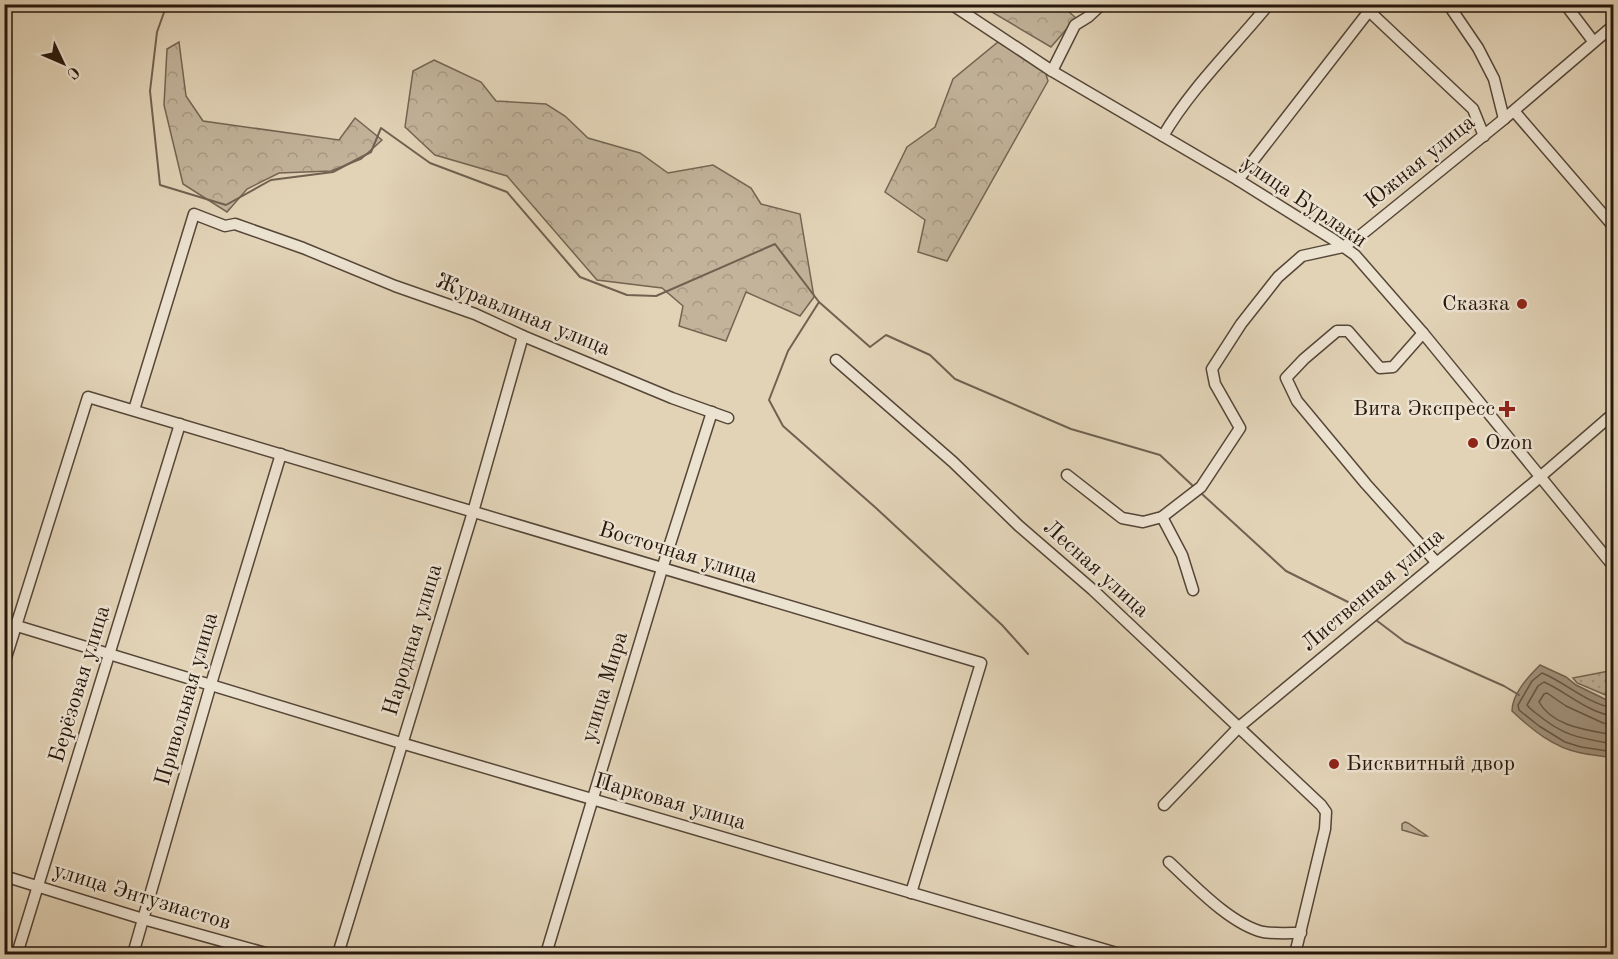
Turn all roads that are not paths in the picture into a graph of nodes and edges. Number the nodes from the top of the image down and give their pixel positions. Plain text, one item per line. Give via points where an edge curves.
1 (951, 4) edge
2 (1102, 4) edge
3 (1269, 4) edge
4 (1448, 4) edge
5 (1564, 4) edge
6 (1614, 25) edge
7 (1593, 41) junction
8 (1052, 71) junction
9 (1514, 111) junction
10 (1504, 119) junction
11 (1163, 136) junction
12 (1484, 136) junction
13 (1238, 180) junction
14 (1614, 228) edge
15 (1343, 247) junction
16 (1423, 333) junction
17 (523, 336) junction
18 (836, 360) dead end
19 (134, 410) junction
20 (712, 412) junction
21 (1614, 413) edge
22 (728, 418) dead end
23 (180, 424) junction
24 (281, 454) junction
25 (1540, 475) junction
26 (1067, 476) dead end
27 (473, 512) junction
28 (1161, 517) junction
29 (1611, 559) edge
30 (1436, 562) junction
31 (662, 569) junction
32 (1193, 590) dead end
33 (4, 622) edge
34 (16, 626) junction
35 (110, 653) junction
36 (4, 664) edge
37 (211, 684) junction
38 (1239, 727) junction
39 (401, 743) junction
40 (591, 799) junction
41 (1164, 805) dead end
42 (1169, 862) dead end
43 (4, 876) edge
44 (38, 886) junction
45 (911, 893) junction
46 (143, 919) junction
47 (1300, 933) junction
48 (16, 954) edge
49 (133, 954) edge
50 (269, 954) edge
51 (338, 954) edge
52 (546, 954) edge
53 (1120, 954) edge
54 (1295, 954) edge

1 - 8 street, улица Бурлаки
2 - 8 street via 1075,25
3 - 11 street via 1173,118
4 - 10 street via 1494,79
5 - 7 street
6 - 7 street, Южная улица
7 - 9 street, Южная улица
8 - 11 street, улица Бурлаки
9 - 10 street, Южная улица
9 - 14 street
10 - 12 street, Южная улица
11 - 13 street, улица Бурлаки
12 - 13 street via 1473,109 1369,11
12 - 15 street, Южная улица
13 - 15 street, улица Бурлаки
15 - 16 street, улица Бурлаки via 1369,270
15 - 28 street, Южная улица via 1302,256 1278,277 1225,347 1212,369 1215,384 1240,428 1201,487
16 - 25 street, улица Бурлаки
16 - 30 street via 1393,367 1380,368 1348,331 1337,331 1286,378 1297,401
17 - 19 street, Журавлиная улица via 303,248 194,214
17 - 20 street, Журавлиная улица
17 - 27 street, Народная улица
18 - 38 street, Лесная улица via 1094,590
19 - 23 street, Восточная улица
19 - 34 street, Восточная улица via 88,397
20 - 22 street, Журавлиная улица
20 - 31 street, улица Мира
21 - 25 street, Лиственная улица
23 - 24 street, Восточная улица
23 - 35 street, Берёзовая улица
24 - 27 street, Восточная улица
24 - 37 street, Привольная улица
25 - 29 street, улица Бурлаки
25 - 30 street, Лиственная улица
26 - 28 street via 1122,518 1143,522
27 - 31 street, Восточная улица
27 - 39 street, Народная улица
28 - 32 street via 1182,555
30 - 38 street, Лиственная улица
31 - 40 street, улица Мира
31 - 45 street, Восточная улица via 981,663
33 - 34 street, Парковая улица
34 - 35 street, Парковая улица
34 - 36 street
35 - 37 street, Парковая улица
35 - 44 street, Берёзовая улица
37 - 39 street, Парковая улица
37 - 46 street, Привольная улица
38 - 41 street, Лиственная улица
38 - 47 street, Лесная улица via 1326,812
39 - 40 street, Парковая улица
39 - 51 street, Народная улица
40 - 45 street, Парковая улица
40 - 52 street, улица Мира
42 - 47 street via 1248,926 1264,932
43 - 44 street, улица Энтузиастов
44 - 46 street, улица Энтузиастов
44 - 48 street, Берёзовая улица
45 - 53 street, Парковая улица
46 - 49 street, Привольная улица
46 - 50 street, улица Энтузиастов
47 - 54 street

